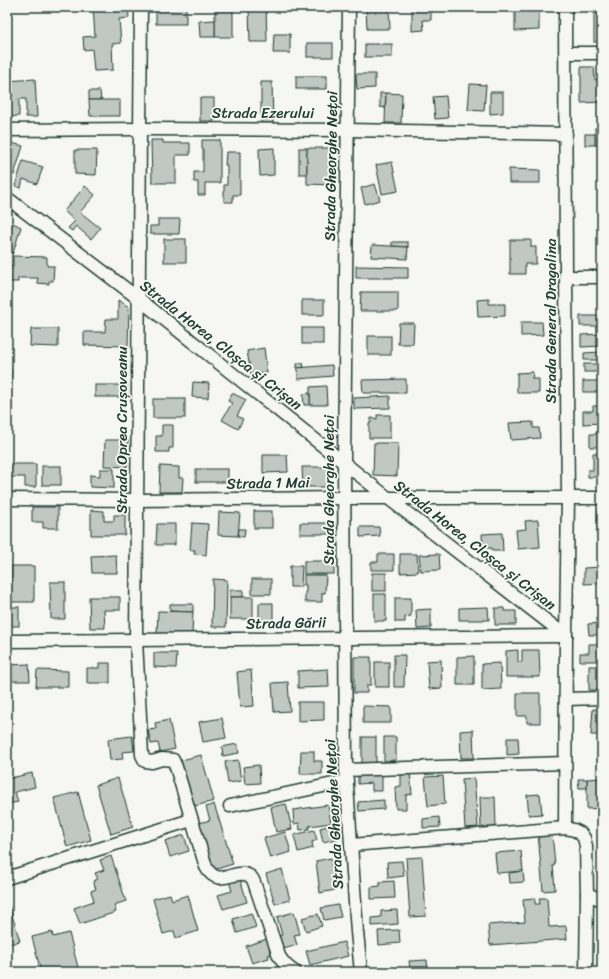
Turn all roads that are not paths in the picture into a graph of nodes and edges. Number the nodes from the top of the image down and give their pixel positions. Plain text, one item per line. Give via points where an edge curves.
1 (141, 7) edge
2 (349, 7) edge
3 (566, 7) edge
4 (566, 53) junction
5 (602, 53) edge
6 (140, 129) junction
7 (7, 130) edge
8 (347, 130) junction
9 (566, 134) junction
10 (7, 198) edge
11 (566, 276) junction
12 (602, 277) edge
13 (139, 299) junction
14 (344, 462) junction
15 (344, 498) junction
16 (388, 498) junction
17 (568, 498) junction
18 (602, 498) edge
19 (7, 499) edge
20 (137, 500) junction
21 (566, 636) junction
22 (346, 638) junction
23 (136, 640) junction
24 (7, 641) edge
25 (602, 698) edge
26 (566, 699) junction
27 (565, 762) junction
28 (346, 776) junction
29 (230, 806) dead end
30 (191, 820) junction
31 (565, 828) junction
32 (351, 845) junction
33 (7, 878) edge
34 (587, 894) junction
35 (602, 900) edge
36 (295, 972) edge
37 (361, 972) edge
38 (586, 972) edge

1 - 6 street, Strada Oprea Crușoveanu
2 - 8 street, Strada Gheorghe Nețoi
3 - 4 street, Strada General Dragalina
4 - 5 street
4 - 9 street, Strada General Dragalina
6 - 7 street, Strada Ezerului
6 - 8 street, Strada Ezerului
6 - 13 street, Strada Oprea Crușoveanu
8 - 9 street, Strada Ezerului
8 - 14 street, Strada Gheorghe Nețoi
9 - 11 street, Strada General Dragalina
10 - 13 street, Strada Horea, Cloșca și Crișan
11 - 12 street
11 - 17 street, Strada General Dragalina
13 - 14 street, Strada Horea, Cloșca și Crișan
13 - 20 street, Strada Oprea Crușoveanu
14 - 15 street, Strada Gheorghe Nețoi
14 - 16 street, Strada Horea, Cloșca și Crișan
15 - 16 street, Strada 1 Mai
15 - 20 street, Strada 1 Mai
15 - 22 street, Strada Gheorghe Nețoi
16 - 17 street, Strada 1 Mai
16 - 21 street, Strada Horea, Cloșca și Crișan
17 - 18 street, Strada 1 Mai
17 - 21 street, Strada General Dragalina
19 - 20 street, Strada 1 Mai
20 - 23 street, Strada Oprea Crușoveanu
21 - 22 street, Strada Gării
21 - 26 street
22 - 23 street, Strada Gării
22 - 28 street, Strada Gheorghe Nețoi
23 - 24 street, Strada Gării
23 - 30 street, Strada Oprea Crușoveanu via 142,755 145,761 173,760
25 - 26 street
26 - 27 street
27 - 28 street
27 - 31 street
28 - 29 street
28 - 32 street, Strada Gheorghe Nețoi
30 - 33 street
30 - 36 street via 209,873 216,877 227,877 240,873 252,878 279,956 283,963
31 - 32 street
31 - 34 street via 580,833 584,838
32 - 37 street, Strada Gheorghe Nețoi
34 - 35 street
34 - 38 street

